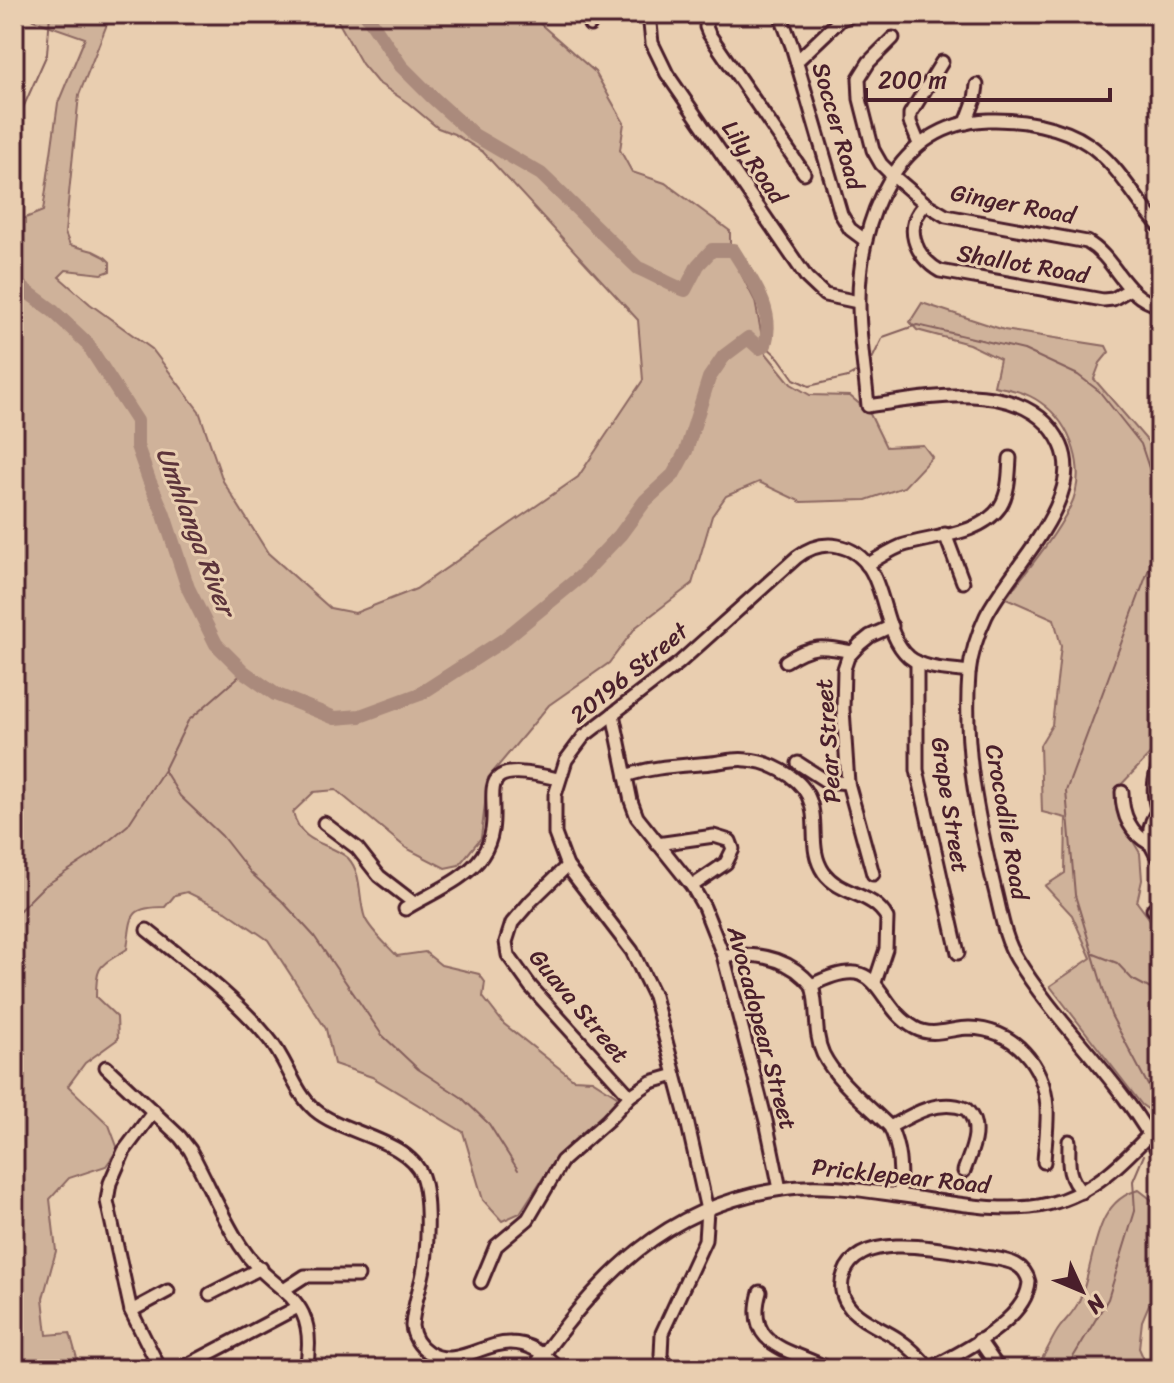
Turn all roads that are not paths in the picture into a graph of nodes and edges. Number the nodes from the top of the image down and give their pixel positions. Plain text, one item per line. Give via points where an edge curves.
1 (649, 14) edge
2 (707, 14) edge
3 (780, 14) edge
4 (850, 16) edge
5 (893, 38) dead end
6 (797, 61) junction
7 (942, 62) dead end
8 (977, 85) dead end
9 (966, 123) junction
10 (919, 144) junction
11 (804, 173) dead end
12 (891, 174) junction
13 (926, 204) junction
14 (1160, 227) edge
15 (866, 241) junction
16 (1130, 289) junction
17 (858, 302) junction
18 (1160, 306) edge
19 (1010, 458) dead end
20 (945, 534) junction
21 (867, 565) junction
22 (963, 582) dead end
23 (892, 626) junction
24 (852, 652) junction
25 (786, 661) dead end
26 (917, 662) junction
27 (969, 672) junction
28 (613, 714) junction
29 (798, 763) dead end
30 (1160, 763) edge
31 (626, 776) junction
32 (558, 779) junction
33 (848, 783) junction
34 (1122, 792) dead end
35 (1159, 810) edge
36 (324, 823) dead end
37 (657, 844) junction
38 (1150, 844) junction
39 (1160, 860) edge
40 (567, 866) junction
41 (873, 874) dead end
42 (692, 886) junction
43 (147, 930) dead end
44 (958, 953) dead end
45 (723, 955) junction
46 (875, 982) junction
47 (812, 985) junction
48 (106, 1067) dead end
49 (675, 1075) junction
50 (630, 1096) junction
51 (154, 1111) junction
52 (1160, 1123) edge
53 (890, 1127) junction
54 (1149, 1134) junction
55 (1069, 1141) dead end
56 (1160, 1155) edge
57 (1044, 1162) dead end
58 (964, 1171) dead end
59 (780, 1189) junction
60 (1082, 1192) junction
61 (900, 1195) junction
62 (707, 1210) junction
63 (261, 1268) junction
64 (358, 1276) dead end
65 (481, 1282) dead end
66 (285, 1289) junction
67 (168, 1291) dead end
68 (760, 1292) dead end
69 (210, 1294) dead end
70 (298, 1307) junction
71 (131, 1311) junction
72 (979, 1340) junction
73 (469, 1354) junction
74 (543, 1355) junction
75 (160, 1369) edge
76 (180, 1369) edge
77 (306, 1369) edge
78 (455, 1369) edge
79 (533, 1369) edge
80 (559, 1369) edge
81 (666, 1369) edge
82 (829, 1369) edge
83 (929, 1369) edge
84 (999, 1369) edge

1 - 17 street, Lily Road via 652,43 667,74 807,278 825,295
2 - 11 street via 709,34
3 - 6 street, Soccer Road
4 - 6 street
5 - 12 street, Ginger Road via 863,69 858,83 873,150
6 - 15 street, Soccer Road via 841,214
7 - 10 street via 910,114
8 - 9 street
9 - 10 street
9 - 14 street via 1025,122 1085,142 1107,159
10 - 12 street
12 - 13 street, Ginger Road
12 - 15 street
13 - 16 street, Ginger Road via 954,218 1087,242
13 - 16 street, Shallot Road via 913,231 926,261 940,271 1103,300
15 - 17 street
16 - 18 street, Ginger Road via 1141,300
17 - 27 street, Crocodile Road via 868,406 962,396 1004,400 1044,420 1063,448 1067,468 1061,499 986,617
19 - 20 street via 1009,482 999,508 974,527
20 - 21 street via 891,550
20 - 22 street
21 - 23 street
21 - 28 street, 20196 Street via 841,547 803,552 669,672
23 - 24 street, Pear Street
23 - 26 street via 905,652
24 - 25 street via 817,647
24 - 33 street, Pear Street via 844,669 843,692
26 - 27 street
26 - 44 street, Grape Street via 917,770
27 - 54 street, Crocodile Road via 974,797 1006,935 1030,978
28 - 31 street, Avocadopear Street
28 - 32 street, 20196 Street via 577,744
29 - 33 street via 826,781
30 - 35 street via 1153,794
31 - 37 street, Avocadopear Street via 637,817
31 - 46 street via 741,759 793,779 810,800 814,850 823,871 836,886 874,902 887,918 886,949
32 - 36 street via 519,771 502,775 492,792 493,832 483,855 471,869 409,906 357,848
32 - 40 street, 20196 Street via 553,819
33 - 41 street, Pear Street
34 - 38 street via 1128,821
35 - 38 street via 1150,827
37 - 42 street, Avocadopear Street
37 - 42 street via 714,836 730,841 729,860
38 - 39 street
40 - 49 street, 20196 Street via 642,968
40 - 50 street, Guava Street via 512,923 508,955
42 - 45 street, Avocadopear Street
43 - 73 street via 262,1030 312,1108 400,1152 418,1168 425,1188 425,1257 413,1331 423,1348 437,1357
45 - 47 street via 778,960
45 - 59 street, Avocadopear Street
46 - 47 street via 843,973
46 - 57 street via 920,1031 982,1029 1020,1046 1044,1088
47 - 53 street via 824,1056
48 - 51 street
49 - 50 street
49 - 62 street, 20196 Street
50 - 65 street via 562,1161 533,1212 496,1246
51 - 63 street via 190,1150 239,1244
51 - 71 street via 124,1151 107,1194
52 - 54 street, Pricklepear Road
53 - 58 street via 925,1109 966,1109 976,1134
53 - 61 street via 900,1156
54 - 56 street, Crocodile Road
54 - 60 street, Pricklepear Road via 1109,1174
55 - 60 street via 1069,1175
59 - 61 street, Pricklepear Road via 848,1188
59 - 62 street, Pricklepear Road
60 - 61 street, Pricklepear Road via 1011,1209
62 - 74 street, Pricklepear Road via 660,1234 617,1267
62 - 81 street via 705,1240 662,1333
63 - 66 street
63 - 69 street
64 - 66 street via 305,1276
66 - 70 street
67 - 71 street
68 - 82 street via 756,1321 762,1334
70 - 76 street
70 - 77 street via 310,1334
71 - 75 street
72 - 83 street
72 - 83 street via 1027,1296 1029,1282 1022,1268 1008,1260 896,1245 863,1252 842,1278 847,1303 904,1343
72 - 84 street
73 - 74 street via 512,1342
73 - 78 street
74 - 79 street, Pricklepear Road
74 - 80 street

